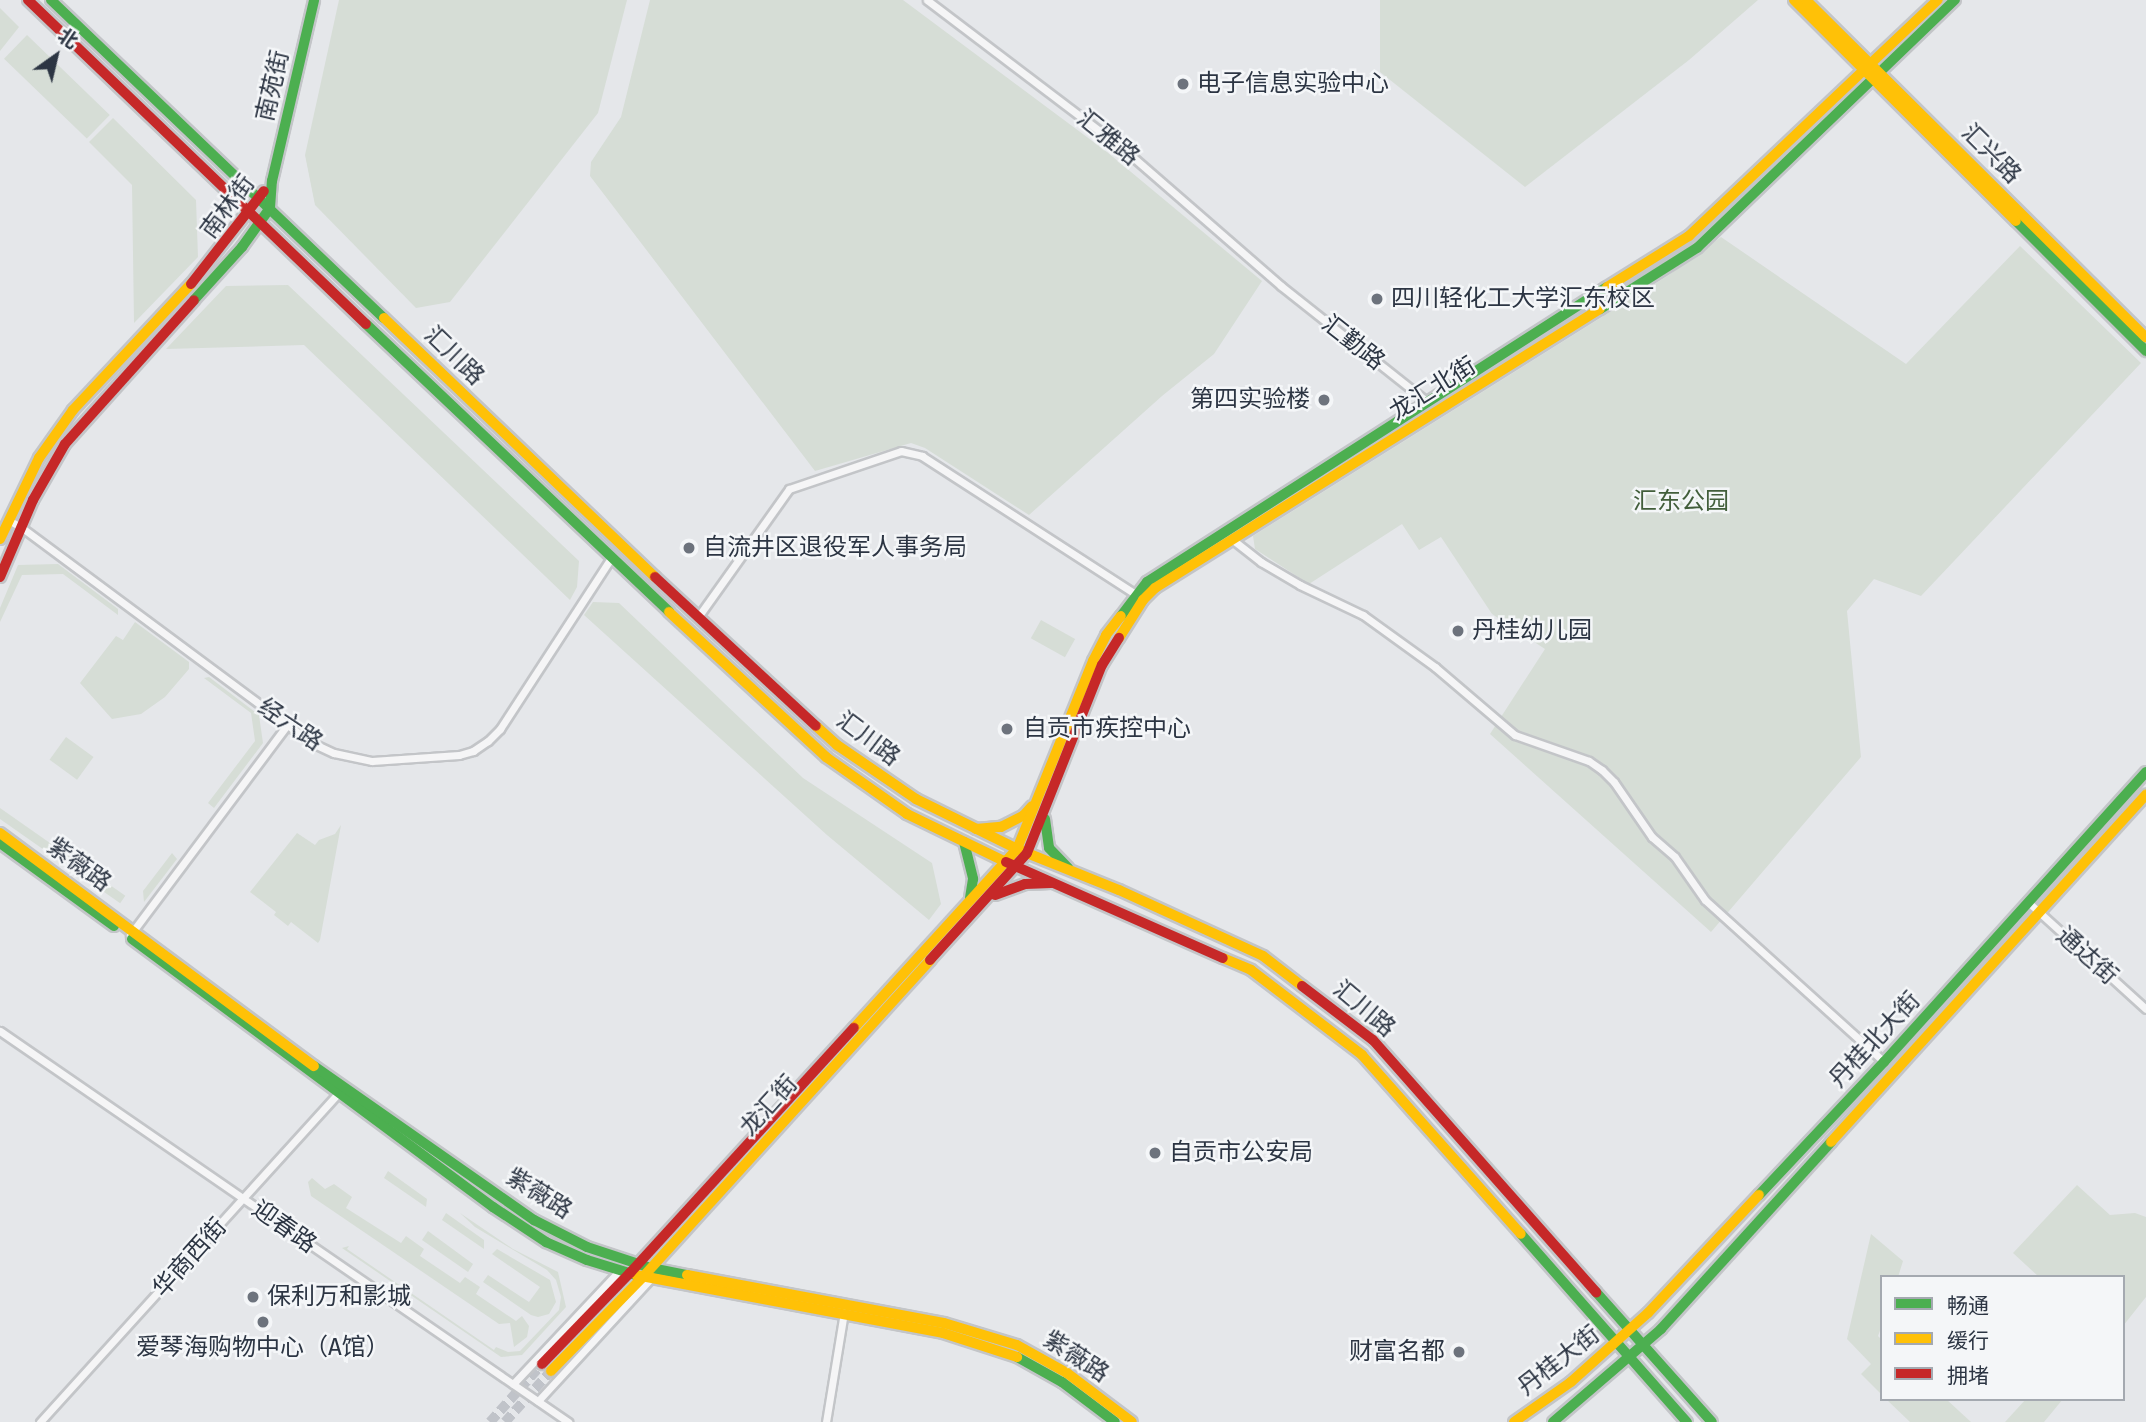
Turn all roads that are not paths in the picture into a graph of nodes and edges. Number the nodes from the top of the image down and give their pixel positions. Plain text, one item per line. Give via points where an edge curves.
1 (27, 0) edge
2 (51, 0) edge
3 (314, 0) edge
4 (927, 0) edge
5 (1794, 0) edge
6 (1806, 0) edge
7 (1938, 0) edge
8 (1955, 0) edge
9 (1868, 68) junction
10 (1878, 78) junction
11 (272, 181) junction
12 (259, 199) junction
13 (270, 208) junction
14 (250, 212) junction
15 (261, 222) junction
16 (1281, 286) joint
17 (2146, 338) edge
18 (2146, 351) edge
19 (1426, 401) junction
20 (8, 520) junction
21 (21, 527) junction
22 (0, 539) edge
23 (1233, 540) junction
24 (611, 558) junction
25 (0, 576) edge
26 (1135, 594) junction
27 (698, 617) junction
28 (287, 725) junction
29 (2146, 772) edge
30 (2146, 795) edge
31 (1043, 801) junction
32 (976, 829) junction
33 (0, 832) edge
34 (964, 842) junction
35 (0, 843) edge
36 (1022, 851) junction
37 (1009, 864) junction
38 (1070, 870) junction
39 (1051, 883) junction
40 (970, 898) junction
41 (2028, 902) junction
42 (981, 904) junction
43 (2040, 913) junction
44 (131, 934) junction
45 (2146, 1009) edge
46 (0, 1031) edge
47 (1884, 1062) junction
48 (338, 1093) junction
49 (244, 1199) junction
50 (629, 1270) junction
51 (648, 1275) junction
52 (844, 1309) junction
53 (1630, 1332) junction
54 (1616, 1344) junction
55 (1643, 1346) junction
56 (1629, 1359) junction
57 (513, 1384) junction
58 (538, 1401) junction
59 (40, 1422) edge
60 (568, 1422) edge
61 (825, 1422) edge
62 (1115, 1422) edge
63 (1132, 1422) edge
64 (1514, 1422) edge
65 (1553, 1422) edge
66 (1687, 1422) edge
67 (1712, 1422) edge

1 - 14 main road, 汇川路
2 - 12 main road, 汇川路
3 - 11 main road, 南苑街
4 - 16 street, 汇雅路 via 1127,152
5 - 9 main road
6 - 9 main road
7 - 9 main road, 龙汇北街
8 - 10 main road, 龙汇北街
9 - 10 main road
9 - 19 main road, 龙汇北街 via 1689,236
10 - 17 main road, 汇兴路
10 - 18 main road
10 - 23 main road, 龙汇北街 via 1697,248
11 - 12 main road, 南林街
11 - 13 main road, 南林街
12 - 13 main road, 汇川路
12 - 14 main road, 南林街
13 - 15 main road, 南林街
13 - 27 main road, 汇川路
14 - 15 main road, 汇川路
14 - 20 main road, 南林街 via 206,268 73,410 40,458
15 - 21 main road, 南林街 via 222,271 85,419 51,466
15 - 24 main road, 汇川路
16 - 19 street, 汇勤路
19 - 26 main road, 龙汇北街 via 1189,553
20 - 21 street, 经六路
20 - 22 main road, 南林街
21 - 25 main road, 南林街
21 - 28 street, 经六路
23 - 31 main road, 龙汇北街 via 1143,600 1102,665
23 - 47 street via 1300,585 1363,615 1435,667 1515,735 1602,770 1705,900
24 - 28 street, 经六路 via 500,729 473,751 432,759 359,760 320,747
24 - 34 main road, 汇川路 via 825,757 907,814
26 - 27 street via 922,456 901,452 789,489
26 - 31 main road, 龙汇北街 via 1093,661
27 - 32 main road, 汇川路 via 837,745 916,799
28 - 44 street
29 - 41 main road, 丹桂北大街
30 - 43 main road, 丹桂北大街
31 - 32 main road via 1002,827
31 - 36 main road, 龙汇北街
31 - 38 main road via 1049,848
32 - 36 main road, 汇川路
33 - 44 main road, 紫薇路
34 - 37 main road, 汇川路
34 - 40 main road via 973,879
35 - 44 main road, 紫薇路
36 - 37 main road, 龙汇北街
36 - 38 main road, 汇川路
37 - 39 main road, 汇川路
37 - 40 main road, 龙汇街
37 - 42 main road, 龙汇街
38 - 53 main road, 汇川路 via 1263,956 1373,1040
39 - 42 main road via 1004,890
39 - 54 main road, 汇川路 via 1251,970 1362,1055
40 - 50 main road, 龙汇街
41 - 43 street, 通达街
41 - 47 main road, 丹桂北大街
42 - 51 main road, 龙汇街
43 - 45 street, 通达街
43 - 55 main road, 丹桂北大街
44 - 48 main road, 紫薇路
44 - 50 main road, 紫薇路 via 534,1220
46 - 49 street, 迎春路
47 - 53 main road, 丹桂北大街
48 - 49 street, 华商西街
48 - 50 main road, 紫薇路 via 529,1231 577,1256
49 - 57 street, 迎春路
49 - 59 street, 华商西街
50 - 51 main road, 紫薇路
50 - 51 main road, 龙汇街 via 547,1368
50 - 57 street
51 - 52 main road, 紫薇路
51 - 58 street
52 - 61 street
52 - 62 main road, 紫薇路 via 1014,1355 1062,1382
52 - 63 main road, 紫薇路 via 944,1323 1017,1345 1068,1373
53 - 54 main road, 丹桂大街
53 - 55 main road, 汇川路
54 - 56 main road, 汇川路
54 - 64 main road, 丹桂大街
55 - 56 main road, 丹桂北大街
55 - 67 main road, 汇川路
56 - 65 main road, 丹桂北大街
56 - 66 main road, 汇川路
57 - 58 street, 迎春路
58 - 60 street, 迎春路

